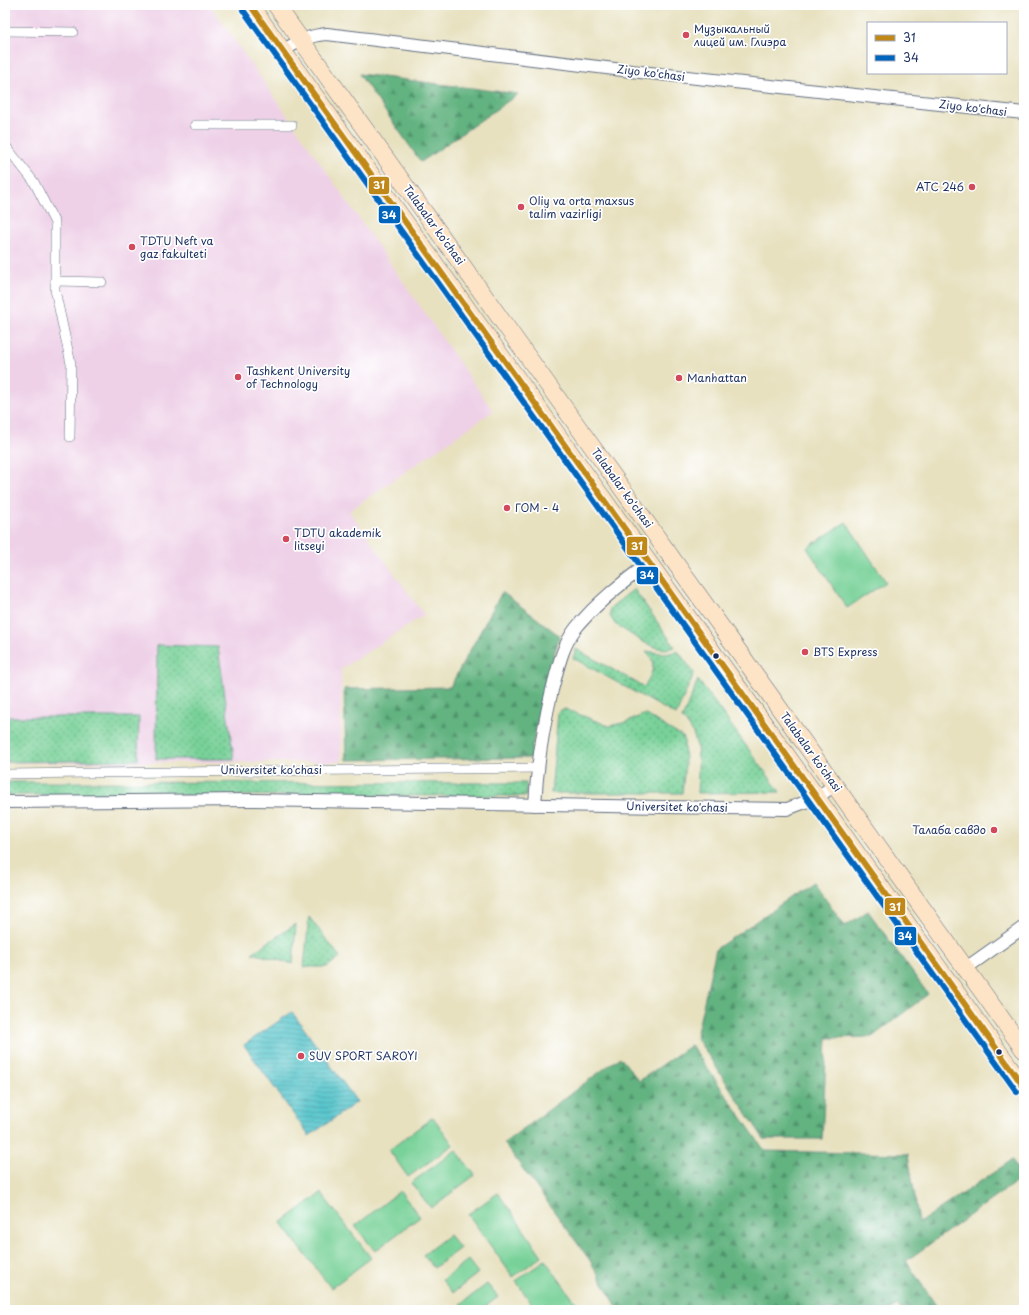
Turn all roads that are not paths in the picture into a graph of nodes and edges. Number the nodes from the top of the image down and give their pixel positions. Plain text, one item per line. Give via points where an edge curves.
1 (250, 5) edge
2 (276, 5) edge
3 (5, 31) edge
4 (73, 32) dead end
5 (301, 40) junction
6 (282, 51) junction
7 (1024, 113) edge
8 (195, 125) dead end
9 (292, 125) dead end
10 (5, 145) edge
11 (55, 281) junction
12 (102, 282) dead end
13 (564, 406) junction
14 (545, 420) junction
15 (70, 437) dead end
16 (649, 563) junction
17 (537, 768) junction
18 (5, 774) edge
19 (834, 785) junction
20 (816, 798) junction
21 (5, 802) edge
22 (535, 805) junction
23 (1024, 927) edge
24 (966, 968) junction
25 (1024, 1050) edge
26 (1024, 1087) edge

1 - 6 main road, Talabalar ko'chasi
2 - 5 main road, Talabalar ko'chasi
3 - 4 street
5 - 6 street, Ziyo ko'chasi
5 - 7 street, Ziyo ko'chasi via 327,34 631,71
5 - 13 main road, Talabalar ko'chasi
6 - 14 main road, Talabalar ko'chasi
8 - 9 street
10 - 11 street via 34,182 53,218 56,230
11 - 12 street
11 - 15 street via 71,364
13 - 14 main road
13 - 19 main road, Talabalar ko'chasi
14 - 16 main road, Talabalar ko'chasi
16 - 17 street via 603,600 576,629 563,652 544,725
16 - 20 main road, Talabalar ko'chasi
17 - 18 street, Universitet ko'chasi
17 - 22 street
19 - 20 street, Universitet ko'chasi
19 - 24 main road, Talabalar ko'chasi
20 - 22 street, Universitet ko'chasi via 787,809
20 - 26 main road, Talabalar ko'chasi
21 - 22 street, Universitet ko'chasi via 254,800
23 - 24 street
24 - 25 main road, Talabalar ko'chasi

